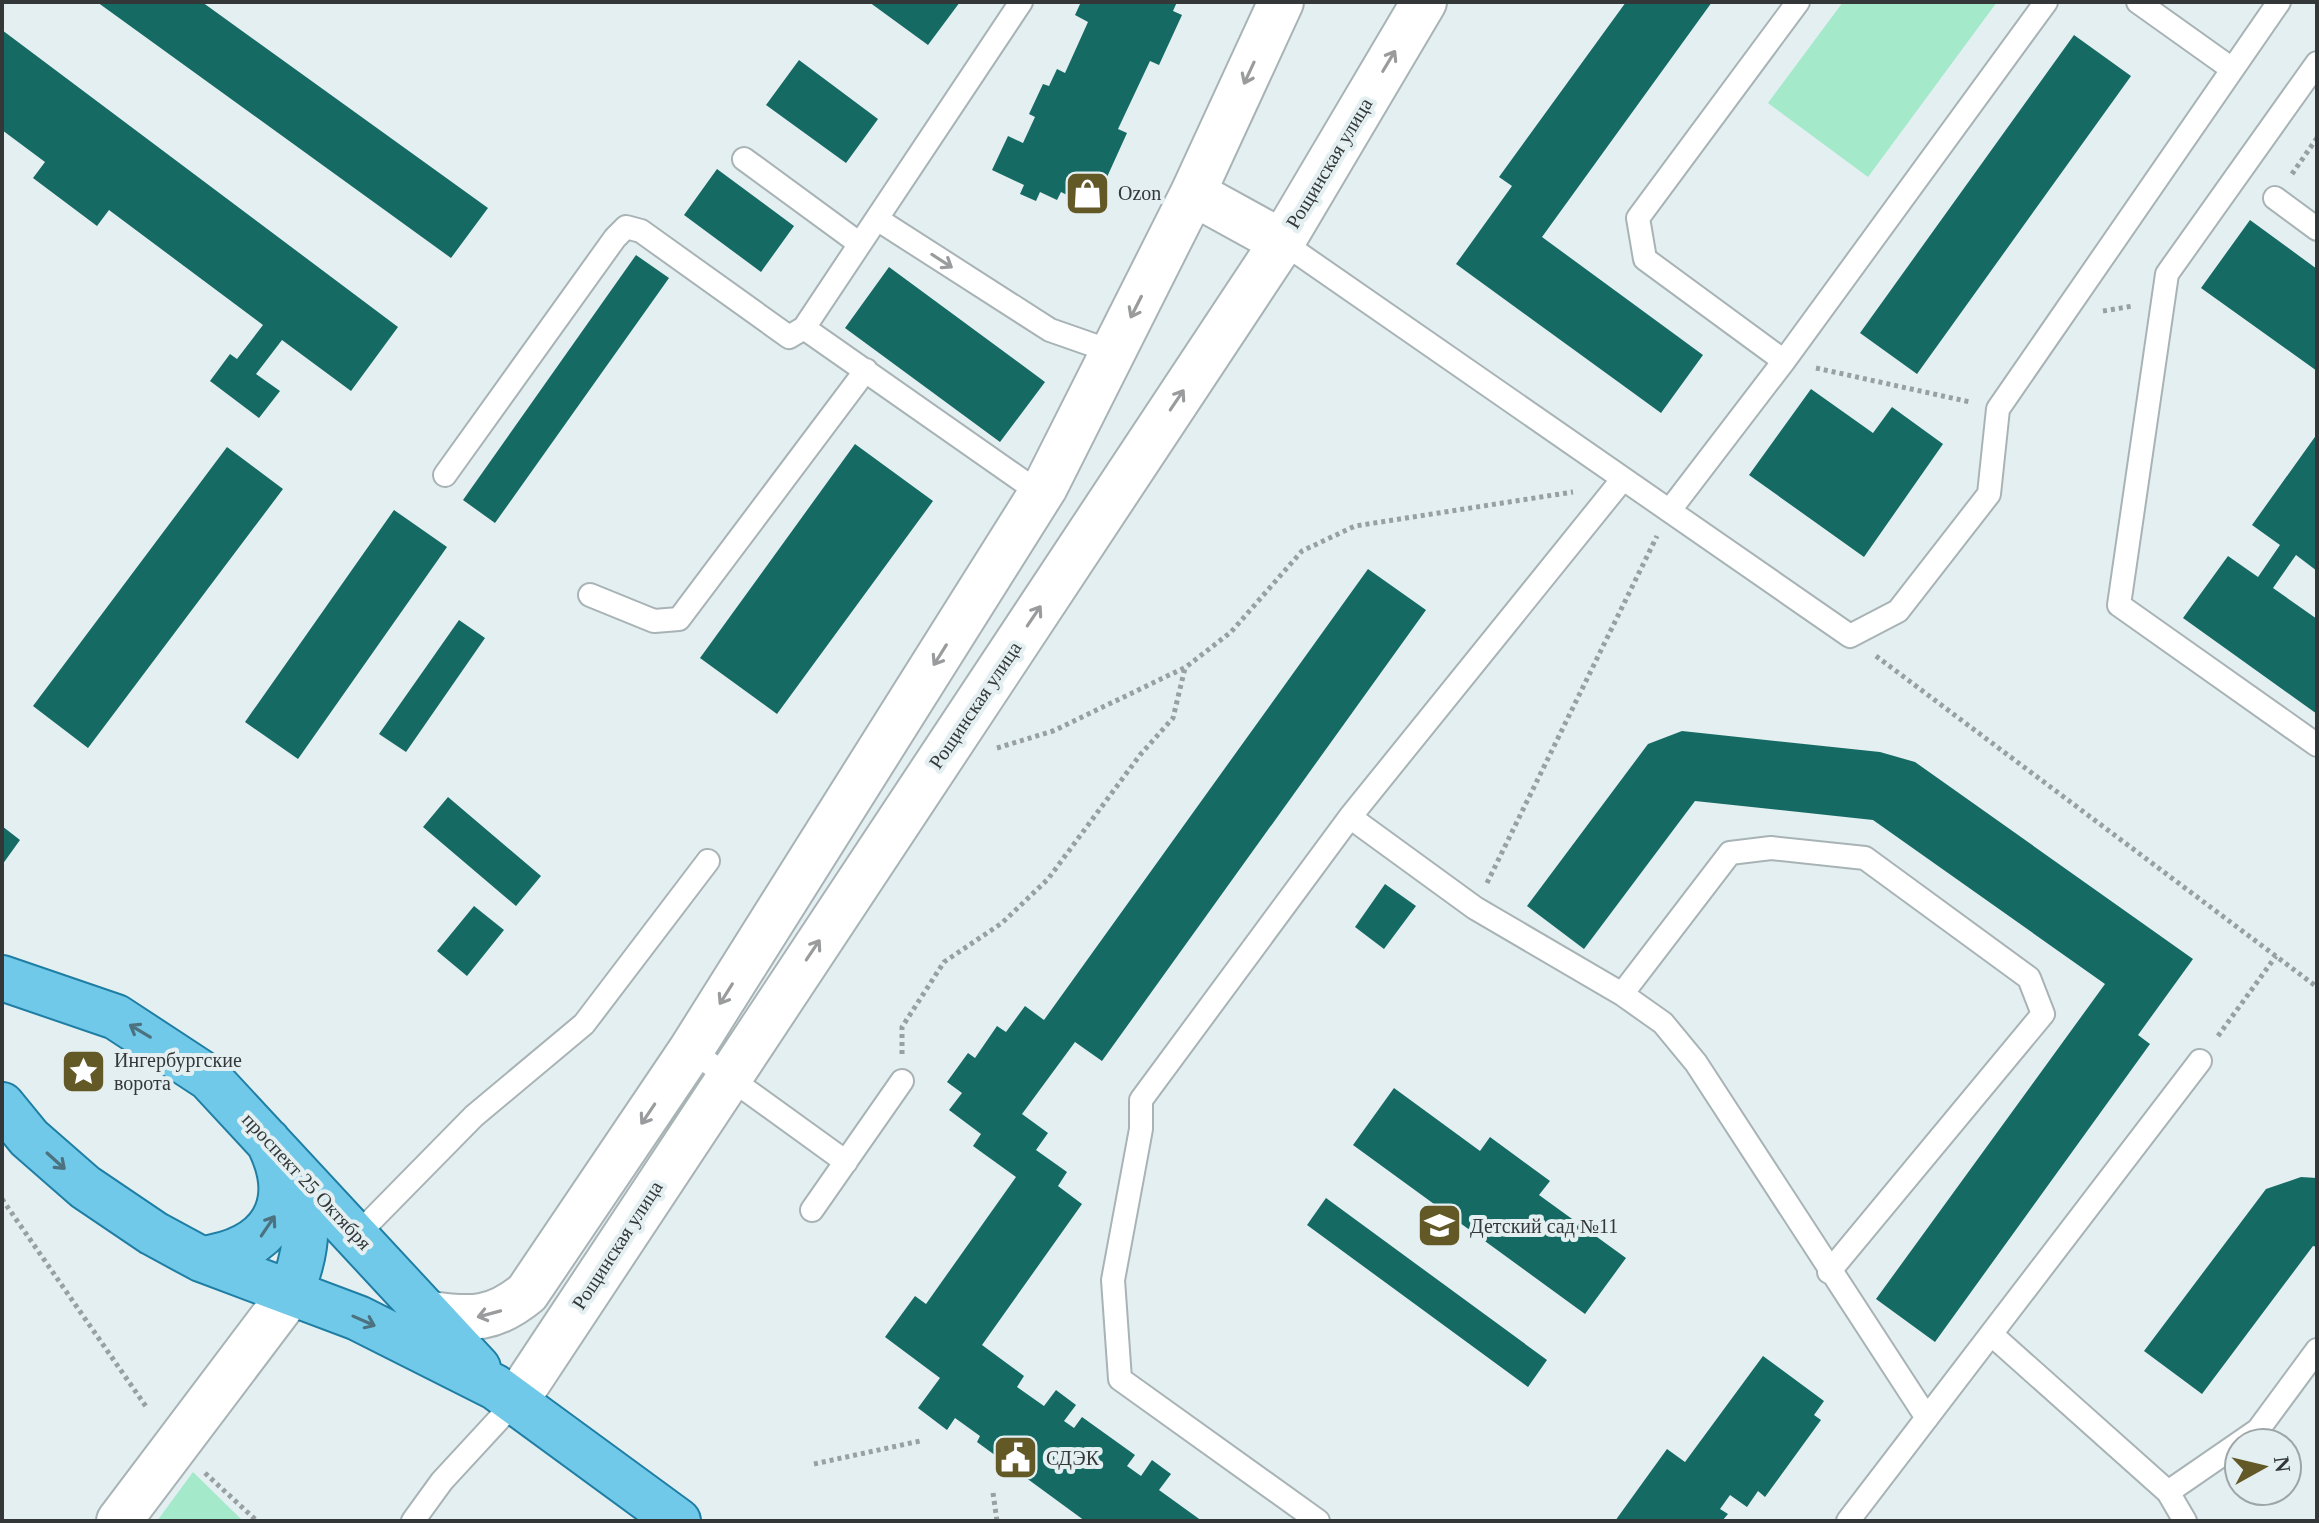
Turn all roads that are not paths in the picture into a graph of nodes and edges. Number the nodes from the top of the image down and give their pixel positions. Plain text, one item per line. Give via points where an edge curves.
1 (1021, 2) edge
2 (1281, 2) edge
3 (1424, 2) edge
4 (1798, 2) edge
5 (2046, 2) edge
6 (2138, 2) edge
7 (2279, 2) edge
8 (2317, 63) edge
9 (2232, 69) junction
10 (744, 159) dead end
11 (1193, 193) junction
12 (2275, 198) road end
13 (877, 219) junction
14 (2317, 229) edge
15 (1282, 242) junction
16 (860, 244) junction
17 (804, 328) junction
18 (1113, 352) junction
19 (1784, 361) junction
20 (866, 370) junction
21 (445, 475) dead end
22 (1622, 480) junction
23 (1041, 494) junction
24 (1670, 510) junction
25 (590, 595) dead end
26 (2317, 745) edge
27 (1350, 817) junction
28 (708, 861) dead end
29 (2, 978) edge
30 (1622, 994) junction
31 (63, 997) junction
32 (2, 1003) edge
33 (691, 1050) junction
34 (2200, 1061) road end
35 (729, 1075) junction
36 (902, 1081) road end
37 (2, 1105) edge
38 (264, 1134) junction
39 (846, 1162) junction
40 (812, 1210) dead end
41 (357, 1235) junction
42 (201, 1259) junction
43 (1829, 1272) junction
44 (291, 1293) junction
45 (431, 1314) junction
46 (1991, 1334) junction
47 (2317, 1350) edge
48 (505, 1395) junction
49 (1927, 1418) junction
50 (2168, 1492) junction
51 (119, 1521) edge
52 (413, 1521) edge
53 (678, 1521) edge
54 (1318, 1521) edge
55 (1848, 1521) edge
56 (2185, 1521) edge

1 - 13 lane
2 -> 11 street
15 -> 3 street, Рощинская улица
4 - 19 lane via 1638,218 1645,259
5 - 19 lane
6 - 9 lane
7 - 9 lane
8 - 26 lane via 2167,274 2119,605
9 - 24 lane via 1998,409 1989,494 1898,611 1850,636
10 - 16 lane
11 - 15 street
11 -> 18 street
12 - 14 lane
13 - 16 lane
13 -> 18 lane via 1050,330
15 - 22 lane
35 -> 15 street, Рощинская улица
16 - 17 lane
17 - 20 lane
17 - 21 lane via 789,337 641,231 626,227
18 - 23 street
19 - 24 lane
20 - 23 lane
20 - 25 lane via 679,619 654,621
22 - 24 lane
22 - 27 lane
23 -> 33 street
27 - 30 lane via 1475,908
27 - 54 lane via 1141,1100 1141,1129 1113,1280 1120,1379
28 - 41 lane via 584,1024 474,1116
29 - 31 main road, проспект 25 Октября
30 - 43 lane via 1663,1023 1696,1063
30 - 43 lane via 1730,853 1771,848 1865,858 2029,978 2043,1014
31 - 32 main road via 28,995
38 -> 31 main road, проспект 25 Октября via 185,1059 116,1017
33 - 35 lane
33 -> 45 street via 527,1293 507,1310 470,1319
34 - 46 lane
35 - 39 lane
35 - 48 street, Рощинская улица
36 - 39 lane
37 -> 42 main road, проспект 25 Октября via 29,1138 85,1187
38 - 41 main road, проспект 25 Октября
42 -> 38 main road via 243,1248 273,1219 284,1185
38 - 44 main road via 290,1166 306,1206 304,1247
39 - 40 lane
41 - 45 main road, проспект 25 Октября
42 - 44 main road, проспект 25 Октября
43 - 49 lane
44 -> 48 main road, проспект 25 Октября via 395,1335
44 - 51 street
45 - 48 main road, проспект 25 Октября
46 - 49 lane
46 - 50 lane
47 - 50 lane via 2258,1430
48 - 52 lane
48 - 53 main road, проспект 25 Октября
49 - 55 lane
50 - 56 lane

